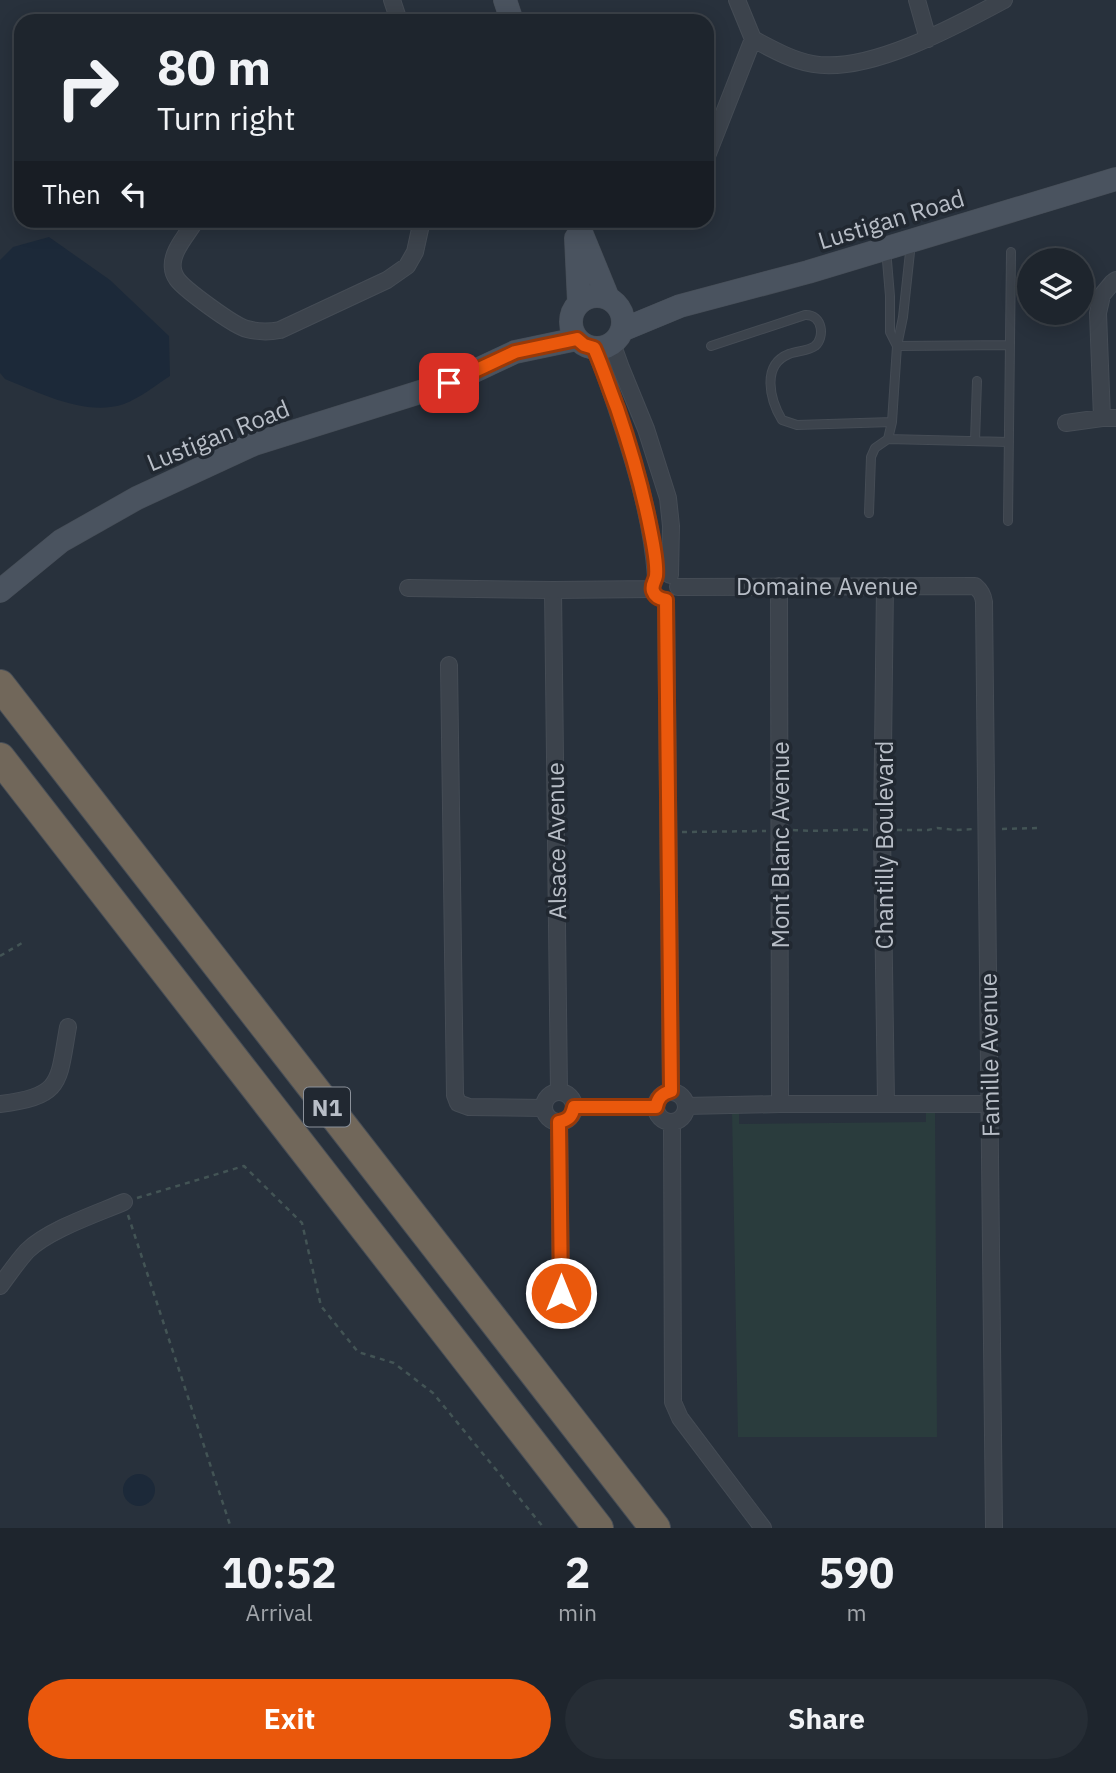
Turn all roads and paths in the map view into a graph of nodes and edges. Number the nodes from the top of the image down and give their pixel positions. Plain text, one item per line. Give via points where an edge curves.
1 (737, 0) edge
2 (917, 0) edge
3 (1004, 0) edge
4 (753, 39) junction
5 (928, 39) junction
6 (714, 138) edge
7 (1116, 179) edge
8 (191, 228) edge
9 (420, 228) edge
10 (576, 228) edge
11 (579, 228) edge
12 (912, 240) junction
13 (886, 248) junction
14 (1011, 252) dead end
15 (1116, 281) edge
16 (612, 301) junction
17 (680, 306) junction
18 (575, 309) junction
19 (601, 340) junction
20 (1010, 345) junction
21 (711, 346) dead end
22 (897, 346) junction
23 (515, 352) junction
24 (976, 381) dead end
25 (1109, 418) edge
26 (892, 422) junction
27 (1066, 423) dead end
28 (888, 439) junction
29 (975, 440) junction
30 (1009, 442) junction
31 (656, 461) junction
32 (635, 467) junction
33 (668, 502) junction
34 (646, 507) junction
35 (869, 513) dead end
36 (1008, 521) dead end
37 (664, 582) junction
38 (779, 586) junction
39 (885, 586) junction
40 (975, 586) joint
41 (408, 589) dead end
42 (553, 590) junction
43 (0, 591) edge
44 (449, 665) dead end
45 (0, 685) edge
46 (0, 758) edge
47 (1038, 828) dead end
48 (986, 829) junction
49 (883, 830) junction
50 (780, 831) junction
51 (668, 832) junction
52 (22, 943) dead end
53 (0, 956) edge
54 (68, 1027) dead end
55 (671, 1091) junction
56 (559, 1092) junction
57 (886, 1103) junction
58 (0, 1104) edge
59 (780, 1104) junction
60 (989, 1104) junction
61 (686, 1106) junction
62 (574, 1107) junction
63 (656, 1107) junction
64 (544, 1108) junction
65 (559, 1122) junction
66 (671, 1122) junction
67 (124, 1202) junction
68 (0, 1286) edge
69 (561, 1293) dead end
70 (231, 1528) edge
71 (544, 1528) edge
72 (598, 1528) edge
73 (655, 1528) edge
74 (762, 1528) edge
75 (994, 1528) edge

1 - 4 street
2 - 5 street
3 - 5 street
4 - 5 street via 788,57 842,65
4 - 6 street
7 - 12 street, Lustigan Road
8 - 9 street via 175,253 175,276 232,322 268,332 407,267
10 - 18 street
11 - 16 street
12 - 13 street, Lustigan Road
12 - 22 lane
13 - 17 street, Lustigan Road
13 - 22 lane via 890,332
14 - 20 lane
15 - 25 street via 1102,295 1098,313
16 - 17 street, Lustigan Road
16 - 18 street via 593,295
16 - 19 street via 623,316
17 - 19 street, Lustigan Road
18 - 19 street via 572,332
18 - 23 street, Lustigan Road
19 - 23 street, Lustigan Road
19 - 31 street
19 - 32 street via 606,373
20 - 22 lane
20 - 30 lane
21 - 26 lane via 805,315 817,317 821,335 814,347 781,358 773,368 772,396 782,420 797,425
22 - 26 lane
23 - 43 street, Lustigan Road via 449,383 254,444 181,477 61,541
24 - 29 lane
25 - 27 street
26 - 28 lane
28 - 29 lane
28 - 35 lane via 875,448 872,457
29 - 30 lane
30 - 36 lane
31 - 32 street
31 - 33 street
32 - 34 street
33 - 34 street
33 - 37 street via 671,526
34 - 37 street
37 - 38 street, Domaine Avenue
37 - 42 street, Domaine Avenue
37 - 51 street via 674,597 666,600
38 - 39 street, Domaine Avenue
38 - 50 street, Mont Blanc Avenue
39 - 40 street, Domaine Avenue
39 - 49 street, Chantilly Boulevard
40 - 48 street, Famille Avenue via 984,602
41 - 42 street, Domaine Avenue
42 - 56 street, Alsace Avenue
44 - 64 street via 455,1095 458,1103 468,1107
45 - 73 highway, N1
46 - 72 highway, N1
47 - 48 path
48 - 49 path
48 - 60 street, Famille Avenue
49 - 50 path
49 - 57 street, Chantilly Boulevard
50 - 51 path
50 - 59 street, Mont Blanc Avenue
51 - 55 street
52 - 53 path
54 - 58 street via 60,1072 52,1087 44,1094
55 - 61 street via 678,1093
55 - 63 street via 663,1094
56 - 62 street via 572,1099
56 - 64 street via 551,1094
57 - 59 street
57 - 60 street
59 - 61 street
60 - 75 street, Famille Avenue
61 - 66 street via 679,1120
62 - 63 street
62 - 65 street via 567,1120
63 - 66 street via 658,1115
64 - 65 street via 552,1121
65 - 69 street
66 - 74 street via 673,1402 680,1418
67 - 68 street via 39,1243
67 - 70 path
67 - 71 path via 244,1166 302,1223 321,1307 358,1352 394,1363 433,1393

